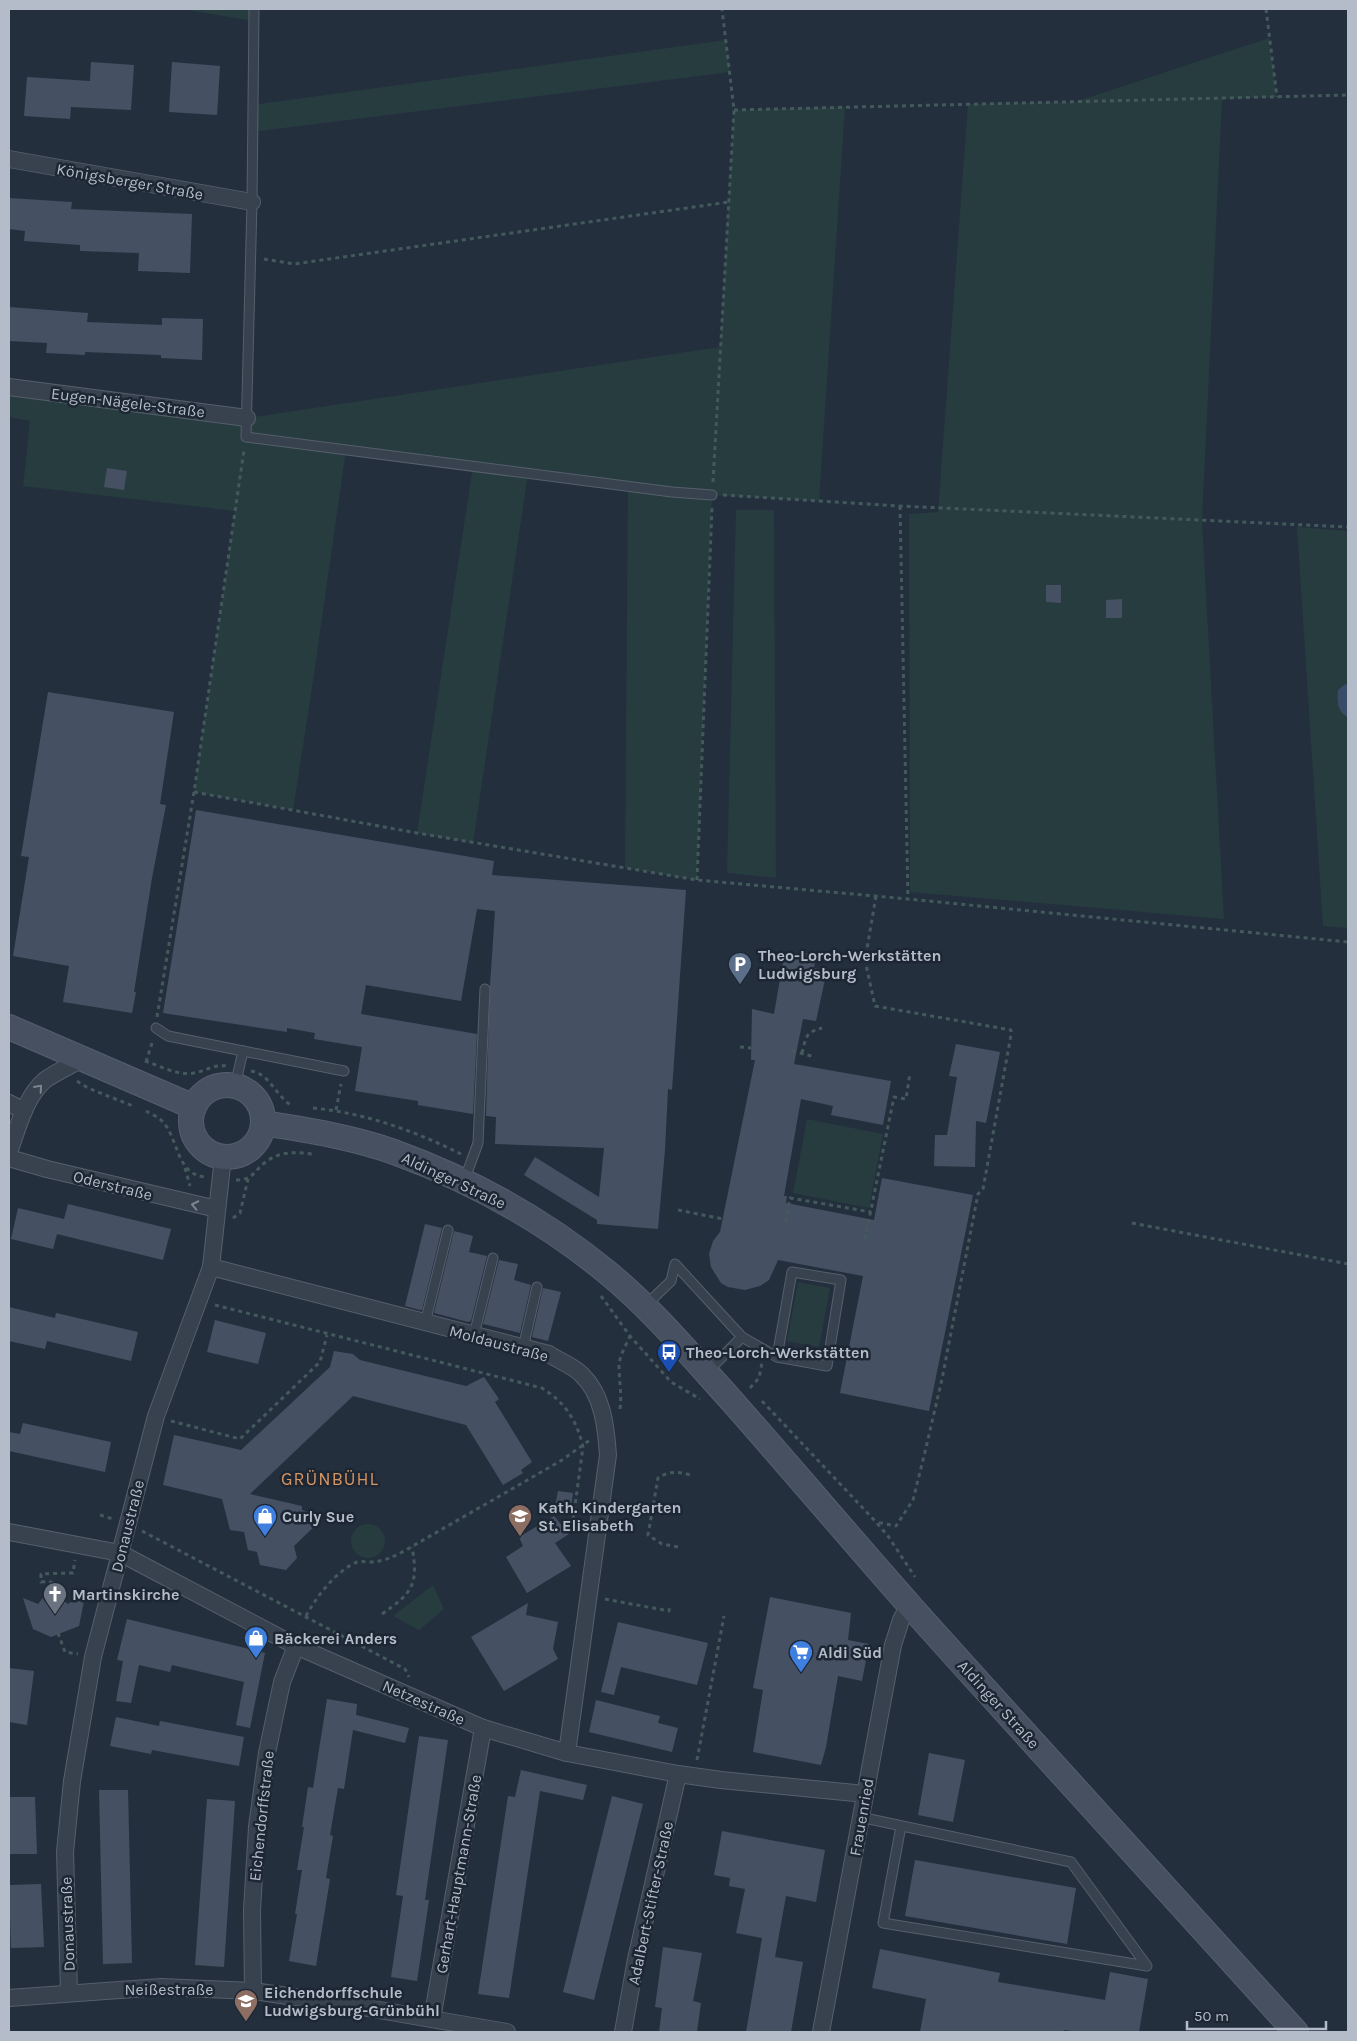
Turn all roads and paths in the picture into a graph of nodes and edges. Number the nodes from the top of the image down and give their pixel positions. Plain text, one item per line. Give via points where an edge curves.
1 (254, 9) edge
2 (722, 9) edge
3 (1266, 9) edge
4 (1348, 95) edge
5 (1277, 97) junction
6 (734, 110) junction
7 (9, 159) edge
8 (252, 202) junction
9 (729, 202) junction
10 (251, 257) junction
11 (9, 387) edge
12 (247, 418) junction
13 (246, 437) junction
14 (712, 495) junction
15 (900, 506) junction
16 (1348, 527) edge
17 (194, 792) junction
18 (697, 880) junction
19 (876, 896) junction
20 (908, 899) junction
21 (1348, 942) edge
22 (485, 989) dead end
23 (9, 1027) edge
24 (156, 1028) junction
25 (822, 1028) dead end
26 (740, 1047) dead end
27 (751, 1048) dead end
28 (243, 1051) junction
29 (792, 1051) dead end
30 (802, 1054) junction
31 (815, 1056) dead end
32 (82, 1059) junction
33 (344, 1070) joint
34 (182, 1073) dead end
35 (910, 1073) dead end
36 (236, 1086) junction
37 (9, 1103) edge
38 (194, 1107) junction
39 (336, 1110) dead end
40 (24, 1111) junction
41 (263, 1123) junction
42 (9, 1152) edge
43 (288, 1152) dead end
44 (318, 1155) dead end
45 (223, 1157) junction
46 (9, 1158) edge
47 (248, 1180) dead end
48 (464, 1181) junction
49 (217, 1209) junction
50 (678, 1210) dead end
51 (870, 1212) junction
52 (240, 1213) dead end
53 (723, 1219) dead end
54 (786, 1222) dead end
55 (1132, 1223) dead end
56 (448, 1230) dead end
57 (865, 1239) dead end
58 (493, 1258) dead end
59 (1348, 1264) edge
60 (211, 1267) junction
61 (537, 1287) dead end
62 (197, 1301) junction
63 (644, 1306) junction
64 (425, 1323) junction
65 (327, 1335) junction
66 (474, 1336) junction
67 (630, 1336) dead end
68 (742, 1337) junction
69 (522, 1348) junction
70 (764, 1350) junction
71 (777, 1357) junction
72 (707, 1373) junction
73 (750, 1388) dead end
74 (616, 1415) dead end
75 (156, 1416) junction
76 (598, 1434) dead end
77 (583, 1447) junction
78 (691, 1475) dead end
79 (100, 1515) dead end
80 (876, 1522) dead end
81 (129, 1524) junction
82 (9, 1532) edge
83 (78, 1545) junction
84 (412, 1547) junction
85 (678, 1547) dead end
86 (120, 1553) junction
87 (596, 1553) junction
88 (589, 1596) junction
89 (63, 1598) dead end
90 (909, 1605) junction
91 (670, 1606) dead end
92 (382, 1614) dead end
93 (306, 1616) junction
94 (724, 1616) dead end
95 (58, 1633) dead end
96 (296, 1646) junction
97 (93, 1657) junction
98 (419, 1700) junction
99 (483, 1728) junction
100 (567, 1753) junction
101 (697, 1762) dead end
102 (678, 1774) junction
103 (865, 1794) junction
104 (860, 1817) junction
105 (901, 1826) junction
106 (253, 1991) junction
107 (69, 1992) junction
108 (9, 1998) edge
109 (432, 2019) junction
110 (507, 2032) edge
111 (623, 2032) edge
112 (821, 2032) edge
113 (1296, 2032) edge

1 - 8 lane
2 - 6 path
3 - 5 path
4 - 5 path
5 - 6 path
6 - 9 path
7 - 8 street, Königsberger Straße
8 - 10 lane
9 - 10 path via 294,264
9 - 14 path
10 - 12 lane
11 - 12 street, Eugen-Nägele-Straße
12 - 13 lane
13 - 14 lane
13 - 17 path
14 - 15 path
14 - 18 path
15 - 16 path
15 - 20 path
17 - 18 path
17 - 24 path
18 - 19 path
19 - 20 path
19 - 80 path via 865,960 875,1006 1011,1030 1011,1035 983,1189 978,1194 942,1379 913,1500 896,1526
20 - 21 path
22 - 48 lane via 478,1144
23 - 32 main road
24 - 28 lane via 168,1036
24 - 34 path via 146,1062
25 - 30 path via 812,1030 806,1037
26 - 27 path
28 - 33 lane
28 - 36 lane
29 - 30 path
30 - 31 path
32 - 38 main road
40 -> 32 street via 45,1080
33 - 39 path
35 - 51 path via 906,1099 894,1097
36 - 38 main road via 223,1085 211,1089
36 - 41 main road via 259,1104
37 - 40 street
38 - 45 main road via 191,1118 196,1139 207,1151
40 - 42 street
41 - 45 main road via 261,1134 246,1152
41 - 48 main road, Aldinger Straße via 358,1141
43 - 44 path
45 - 49 street, Donaustraße
49 -> 46 street, Oderstraße
47 - 52 path
48 - 63 main road, Aldinger Straße via 569,1244
49 - 60 street, Donaustraße
50 - 53 path
51 - 54 path via 790,1198
51 - 57 path
55 - 59 path
56 - 64 lane
58 - 66 lane
60 - 62 street, Donaustraße
60 - 64 street, Moldaustraße
61 - 69 lane
62 - 65 path
62 - 75 street, Donaustraße
63 - 68 lane via 672,1281 674,1264
63 - 72 main road, Aldinger Straße
64 - 66 street, Moldaustraße
65 - 75 path via 320,1362 240,1439
65 - 77 path via 542,1388 567,1409
66 - 69 street, Moldaustraße
67 - 74 path via 619,1364 622,1398
68 - 70 lane
68 - 72 lane
69 - 87 street, Moldaustraße via 549,1354 582,1374 596,1394 606,1425 608,1455
70 - 71 lane
70 - 73 path via 759,1378
71 - 71 lane via 826,1366 841,1280 792,1272
72 - 90 main road, Aldinger Straße
75 - 81 street, Donaustraße
76 - 77 path
77 - 84 path
77 - 87 path via 573,1520
78 - 85 path via 667,1472 658,1478 648,1535 662,1544
79 - 81 path
81 - 86 street, Donaustraße
81 - 93 path
82 - 83 street, Netzestraße
83 - 86 street, Netzestraße
83 - 89 path via 73,1573 41,1574 41,1582 53,1581 67,1595
84 - 92 path via 415,1561 411,1589 404,1599
84 - 93 path via 389,1559 358,1562 349,1567 326,1586
86 - 96 street, Netzestraße
86 - 97 street, Donaustraße
87 - 88 street, Moldaustraße
88 - 91 path via 669,1611
88 - 100 street, Moldaustraße
90 - 103 street, Frauenried via 893,1645
90 - 113 main road, Aldinger Straße
93 - 98 path via 405,1668
94 - 101 path
95 - 97 path via 66,1652
96 - 98 street, Netzestraße
96 - 106 street, Eichendorffstraße via 282,1682 257,1827 252,1910
97 - 107 street, Donaustraße via 72,1781 65,1852
98 - 99 street, Netzestraße
99 - 100 street, Netzestraße
99 - 109 street, Gerhart-Hauptmann-Straße
100 - 102 street, Netzestraße
102 - 103 street, Netzestraße
102 - 111 street, Adalbert-Stifter-Straße via 636,1959
103 - 104 street, Frauenried
104 - 105 lane
104 - 112 street, Frauenried
105 - 105 lane via 1070,1862 1147,1966 883,1923
106 - 107 street, Neißestraße via 161,1986
106 - 109 street, Neißestraße
107 - 108 street, Neißestraße
109 - 110 street, Neißestraße

